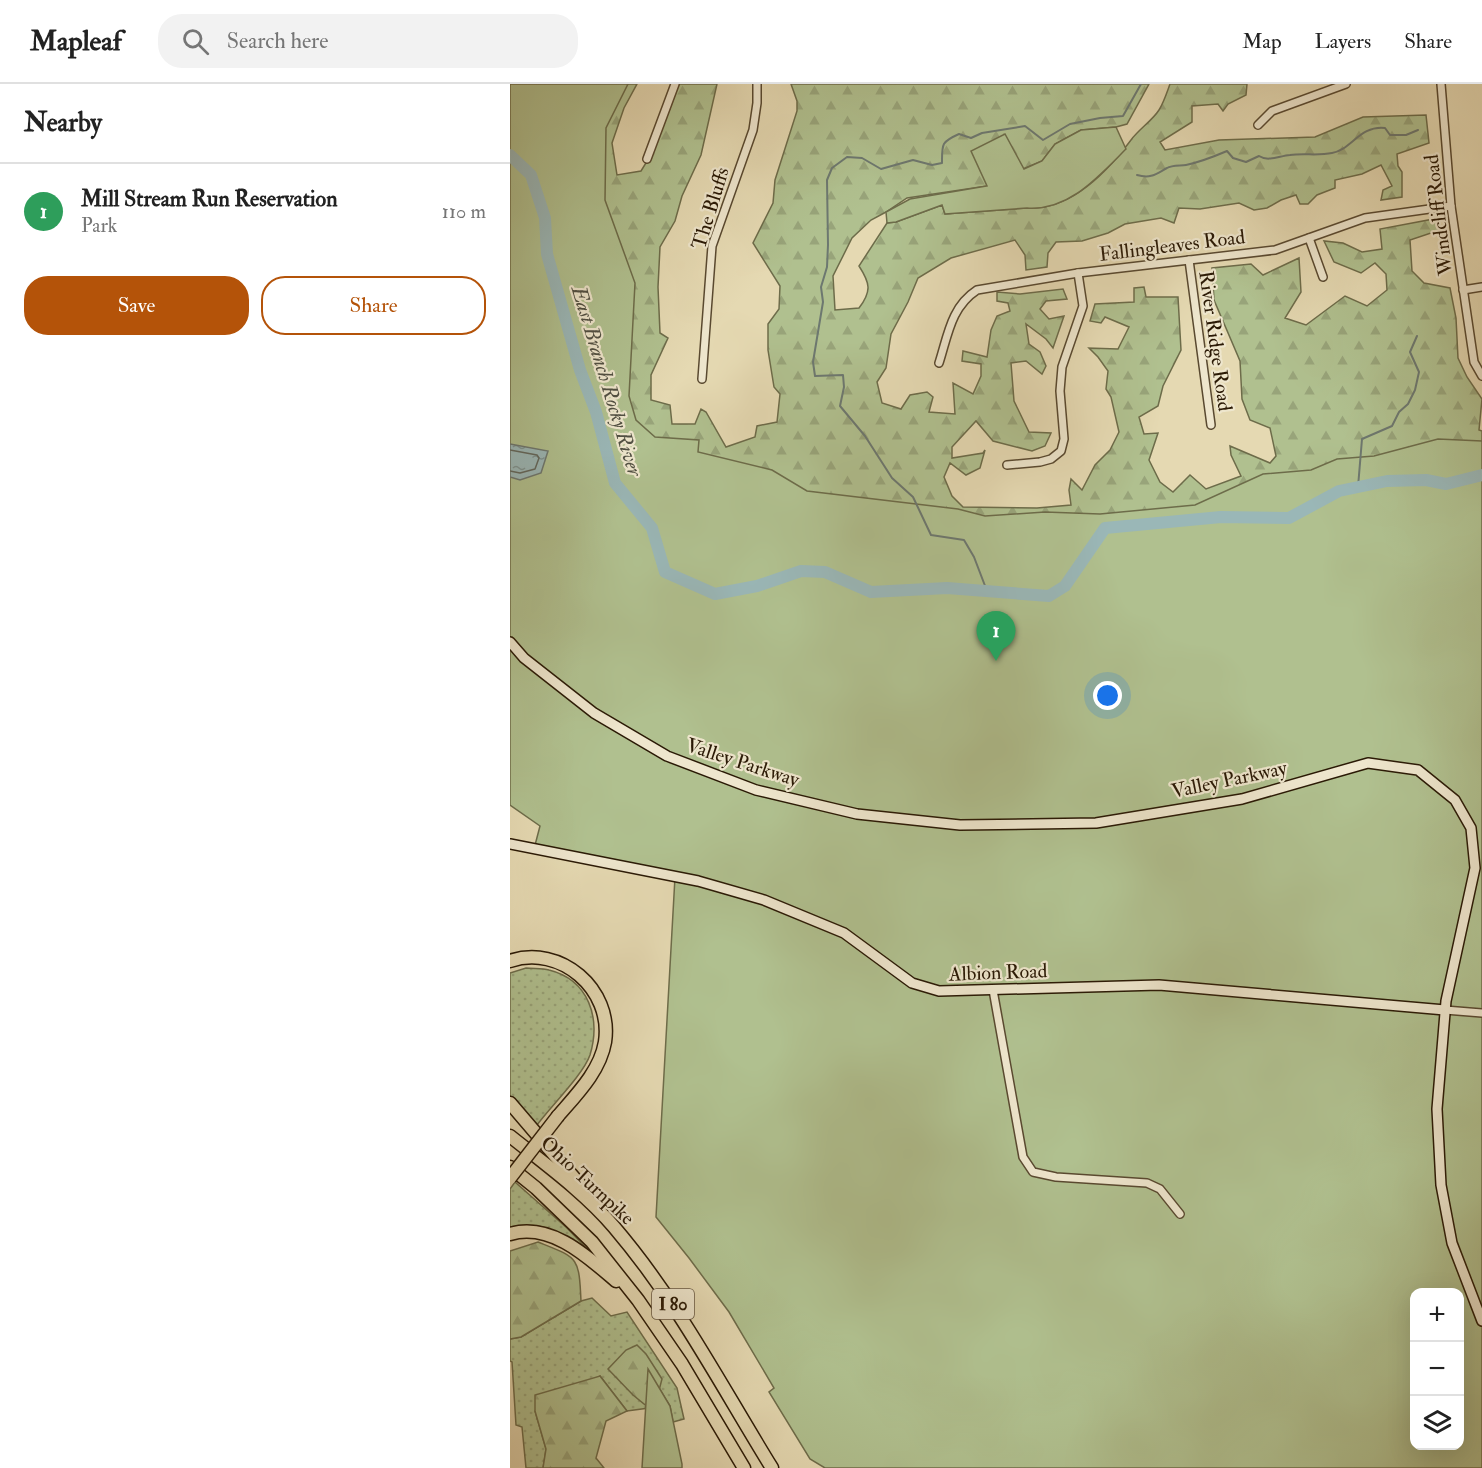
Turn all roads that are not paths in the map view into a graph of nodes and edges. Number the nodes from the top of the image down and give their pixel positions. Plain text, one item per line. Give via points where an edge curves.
1 (675, 84) edge
2 (757, 84) edge
3 (1346, 84) edge
4 (1441, 84) edge
5 (1258, 125) dead end
6 (646, 159) dead end
7 (1451, 206) junction
8 (1309, 238) junction
9 (1188, 260) junction
10 (1078, 273) junction
11 (1323, 277) dead end
12 (1482, 287) edge
13 (1463, 290) junction
14 (939, 363) dead end
15 (1482, 376) edge
16 (702, 379) dead end
17 (1211, 425) dead end
18 (1007, 465) dead end
19 (510, 642) edge
20 (510, 844) edge
21 (510, 961) edge
22 (510, 968) edge
23 (993, 990) junction
24 (1445, 1010) junction
25 (1482, 1013) edge
26 (510, 1103) edge
27 (556, 1114) junction
28 (510, 1136) edge
29 (510, 1168) edge
30 (510, 1178) edge
31 (1180, 1214) dead end
32 (612, 1225) junction
33 (510, 1234) edge
34 (638, 1300) junction
35 (1482, 1321) edge
36 (744, 1468) edge
37 (772, 1468) edge

1 - 6 street
2 - 16 street, The Bluffs via 753,130 712,246
3 - 5 street via 1272,111
4 - 7 street, Windcliff Road
7 - 8 street, Fallingleaves Road via 1365,218
7 - 13 street, Windcliff Road
8 - 9 street, Fallingleaves Road via 1275,250
8 - 11 street
9 - 10 street, Fallingleaves Road
9 - 17 street, River Ridge Road
10 - 14 street, Fallingleaves Road via 977,290 966,297 957,308
10 - 18 street via 1083,306 1062,367 1061,451 1040,462
12 - 13 street
13 - 15 street, Windcliff Road via 1474,362
19 - 24 street, Valley Parkway via 524,658 594,713 667,756 756,790 857,814 960,825 1096,823 1242,799 1368,763 1418,770 1455,800 1471,828 1475,868
20 - 23 street, Albion Road via 698,881 764,900 844,933 912,983 939,992
21 - 27 highway via 530,957 559,962 590,984 602,1006 606,1024 600,1060 582,1088
22 - 27 highway via 542,964 566,973 582,985 597,1011 599,1035 591,1061
23 - 24 street, Albion Road via 1159,985
23 - 31 street via 1023,1157 1033,1172 1147,1182 1160,1189
24 - 25 street
24 - 35 street, Valley Parkway via 1437,1109 1441,1185 1452,1243
26 - 32 highway
27 - 29 highway
27 - 30 highway, bridge
28 - 32 highway, Ohio Turnpike / I 80
29 - 34 highway, I 80 via 592,1242
32 - 37 highway, Ohio Turnpike / I 80 via 682,1318
33 - 34 highway via 538,1232 564,1242
34 - 36 highway, I 80 via 682,1364

